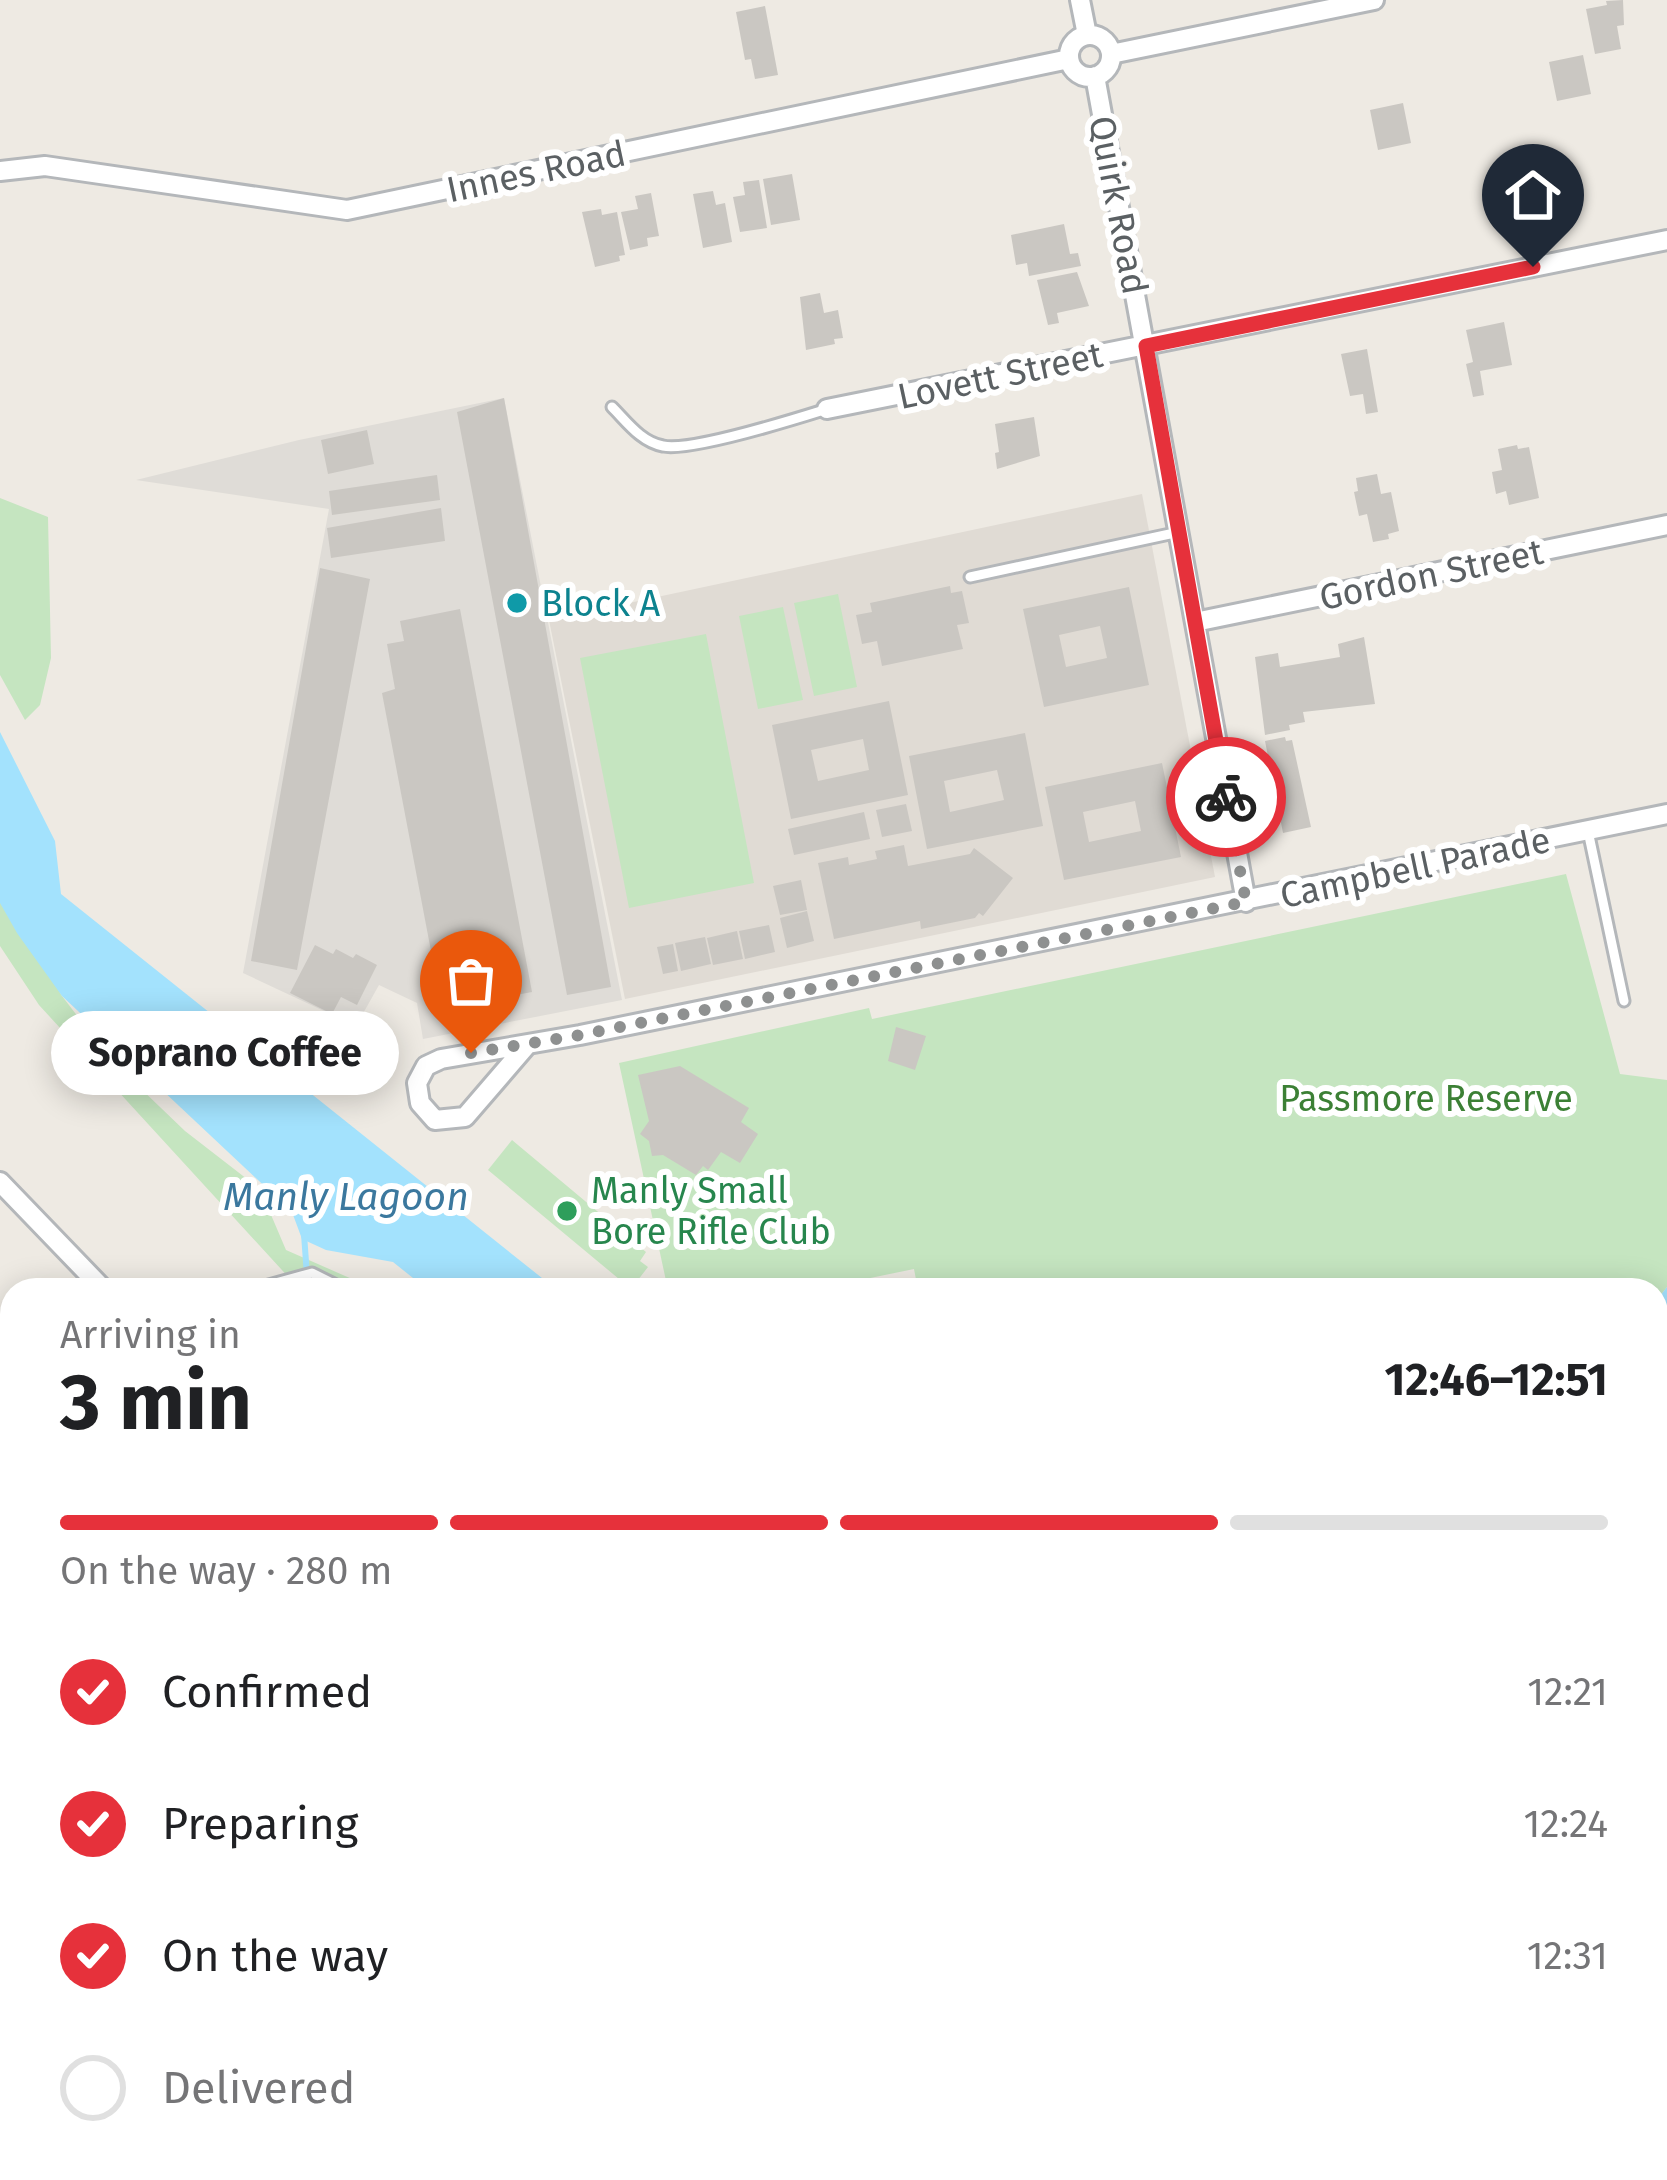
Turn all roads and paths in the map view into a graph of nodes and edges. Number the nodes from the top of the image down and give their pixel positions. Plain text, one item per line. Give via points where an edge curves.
1 (1080, 0) edge
2 (1374, 0) edge
3 (1087, 35) junction
4 (1111, 54) junction
5 (1069, 59) junction
6 (1095, 76) junction
7 (0, 172) edge
8 (1667, 240) edge
9 (1146, 346) junction
10 (612, 407) dead end
11 (827, 409) joint
12 (1667, 525) edge
13 (1179, 532) junction
14 (970, 577) dead end
15 (1195, 622) junction
16 (1667, 814) edge
17 (1588, 831) junction
18 (1246, 902) junction
19 (1624, 1001) dead end
20 (527, 1045) junction
21 (0, 1182) edge
22 (92, 1278) edge
23 (290, 1278) edge
24 (322, 1278) edge

1 - 3 street
2 - 4 street
3 - 4 street via 1106,41
3 - 5 street
4 - 6 street
5 - 6 street via 1081,75
5 - 7 street, Innes Road via 347,210 45,166
6 - 9 street, Quirk Road
8 - 9 street, Lovett Street
9 - 11 street, Lovett Street
9 - 13 street, Quirk Road
10 - 11 lane via 644,439 666,448
12 - 15 street, Gordon Street
13 - 14 lane
13 - 15 street, Quirk Road
15 - 18 street, Quirk Road
16 - 17 street, Campbell Parade
17 - 18 street, Campbell Parade
17 - 19 lane
18 - 20 street, Campbell Parade
20 - 20 street, Campbell Parade via 425,1066 420,1103 435,1120 465,1118
21 - 22 street
23 - 24 lane

